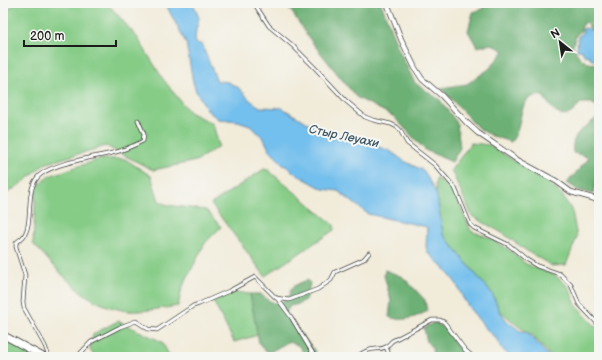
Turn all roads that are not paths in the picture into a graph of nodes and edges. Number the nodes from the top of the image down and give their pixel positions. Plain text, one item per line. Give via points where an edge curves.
1 (254, 3) edge
2 (388, 3) edge
3 (138, 120) dead end
4 (599, 200) edge
5 (369, 253) dead end
6 (276, 298) junction
7 (599, 325) edge
8 (3, 335) edge
9 (386, 347) junction
10 (44, 357) edge
11 (49, 357) edge
12 (77, 357) edge
13 (315, 357) edge
14 (356, 357) edge
15 (390, 357) edge
16 (473, 357) edge

1 - 7 street via 269,26 313,65 346,101 365,117 397,127 413,149 435,165 455,188 474,228 509,245 537,266 554,271 565,278 579,304
2 - 4 main road via 401,39 422,79 467,123 519,161 571,192
3 - 11 street via 144,134 143,141 113,153 52,169 37,177 32,186 28,228 24,237 16,243 16,247 25,275 24,308
5 - 6 street via 364,259 335,272 331,280 318,289 289,300
6 - 12 street via 255,277 193,306 157,330 148,329 136,321 120,326 91,342
6 - 13 street via 291,317
8 - 10 highway
9 - 14 street via 367,350
9 - 15 street
9 - 16 street via 392,341 432,320 440,320

